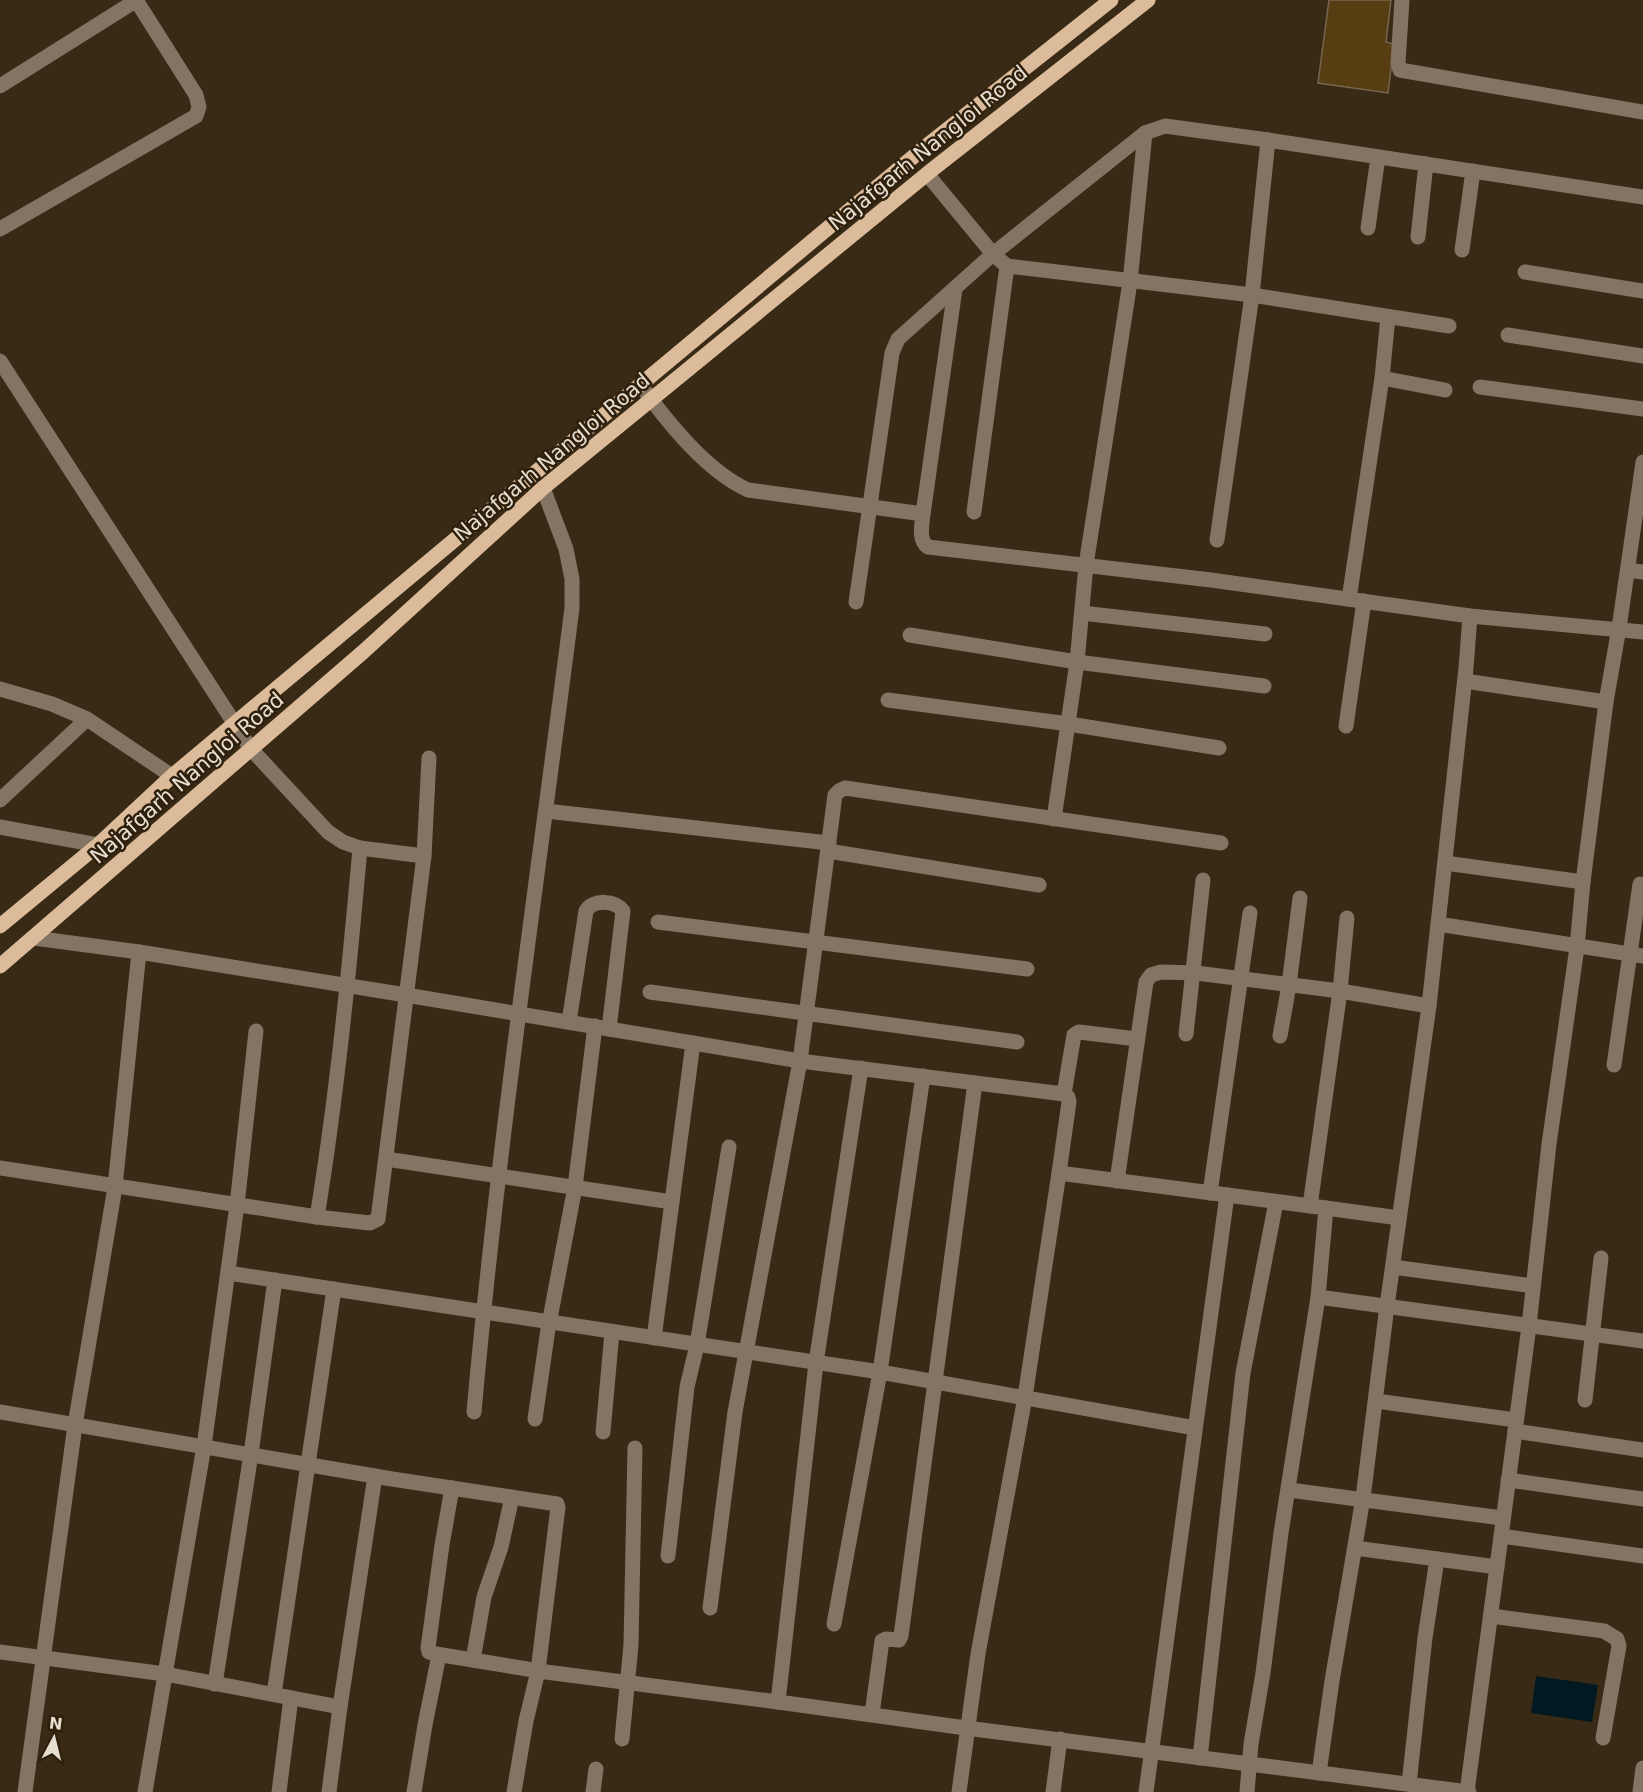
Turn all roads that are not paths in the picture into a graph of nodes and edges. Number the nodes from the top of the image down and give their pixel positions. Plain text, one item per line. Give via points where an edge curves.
1 (136, 0) edge
2 (1111, 0) edge
3 (1148, 0) edge
4 (1402, 0) edge
5 (0, 86) edge
6 (1643, 112) edge
7 (1145, 133) junction
8 (1268, 140) junction
9 (1378, 157) junction
10 (1426, 164) junction
11 (1473, 171) junction
12 (927, 174) junction
13 (1643, 197) edge
14 (1368, 228) dead end
15 (0, 229) edge
16 (1418, 237) dead end
17 (1462, 250) dead end
18 (993, 254) junction
19 (1007, 266) junction
20 (1525, 272) dead end
21 (1131, 282) junction
22 (956, 289) junction
23 (1643, 291) edge
24 (1252, 295) junction
25 (1388, 317) junction
26 (1449, 326) dead end
27 (1508, 335) dead end
28 (1643, 356) edge
29 (0, 361) edge
30 (1382, 378) junction
31 (640, 384) junction
32 (1480, 387) dead end
33 (1445, 390) dead end
34 (651, 400) junction
35 (1643, 409) edge
36 (1643, 467) edge
37 (543, 488) junction
38 (871, 507) junction
39 (974, 512) dead end
40 (923, 514) junction
41 (1639, 524) edge
42 (1217, 540) dead end
43 (1086, 565) junction
44 (1635, 571) edge
45 (1356, 600) junction
46 (856, 602) dead end
47 (1082, 613) junction
48 (1470, 616) junction
49 (1619, 628) junction
50 (1643, 632) edge
51 (1265, 634) dead end
52 (910, 635) dead end
53 (1077, 662) junction
54 (1465, 681) junction
55 (1264, 686) dead end
56 (0, 689) edge
57 (888, 700) dead end
58 (1606, 702) junction
59 (87, 719) junction
60 (234, 724) junction
61 (1069, 724) junction
62 (1346, 726) dead end
63 (1219, 748) dead end
64 (251, 749) junction
65 (429, 758) dead end
66 (172, 776) junction
67 (0, 800) edge
68 (546, 811) junction
69 (1054, 819) junction
70 (0, 827) edge
71 (1221, 843) dead end
72 (98, 845) junction
73 (828, 847) junction
74 (360, 848) junction
75 (424, 855) junction
76 (1444, 863) junction
77 (1203, 880) dead end
78 (1583, 882) junction
79 (1640, 884) dead end
80 (1039, 885) dead end
81 (1300, 898) dead end
82 (1250, 913) dead end
83 (1347, 918) dead end
84 (658, 922) dead end
85 (1438, 924) junction
86 (0, 926) edge
87 (34, 938) junction
88 (816, 944) junction
89 (1577, 947) junction
90 (140, 952) junction
91 (1637, 955) edge
92 (0, 966) edge
93 (1027, 969) dead end
94 (1192, 973) junction
95 (1239, 979) junction
96 (1289, 986) junction
97 (348, 987) junction
98 (1340, 991) junction
99 (650, 993) dead end
100 (406, 994) junction
101 (1429, 1006) junction
102 (807, 1013) junction
103 (518, 1014) junction
104 (569, 1022) junction
105 (602, 1027) junction
106 (256, 1031) dead end
107 (1186, 1035) dead end
108 (1280, 1036) dead end
109 (1137, 1039) junction
110 (693, 1042) junction
111 (1017, 1042) dead end
112 (800, 1061) junction
113 (1614, 1065) dead end
114 (861, 1068) junction
115 (923, 1076) junction
116 (975, 1083) junction
117 (1064, 1094) junction
118 (729, 1147) dead end
119 (386, 1159) junction
120 (0, 1168) edge
121 (1059, 1173) junction
122 (500, 1175) junction
123 (1117, 1181) junction
124 (115, 1186) junction
125 (575, 1187) junction
126 (1210, 1193) junction
127 (1227, 1195) junction
128 (672, 1202) junction
129 (1276, 1202) junction
130 (237, 1205) junction
131 (1310, 1206) junction
132 (1326, 1208) junction
133 (317, 1217) junction
134 (1399, 1218) junction
135 (1601, 1258) dead end
136 (1393, 1267) junction
137 (228, 1273) junction
138 (275, 1280) junction
139 (1533, 1286) junction
140 (334, 1289) junction
141 (1318, 1297) junction
142 (1387, 1306) junction
143 (483, 1312) junction
144 (550, 1322) junction
145 (1529, 1326) junction
146 (612, 1332) junction
147 (1593, 1335) junction
148 (654, 1338) junction
149 (1643, 1341) edge
150 (697, 1345) junction
151 (747, 1352) junction
152 (816, 1363) junction
153 (880, 1372) junction
154 (936, 1382) junction
155 (1025, 1397) junction
156 (1586, 1400) dead end
157 (1376, 1401) junction
158 (0, 1412) edge
159 (474, 1412) dead end
160 (535, 1419) dead end
161 (75, 1425) junction
162 (1515, 1426) junction
163 (1195, 1428) junction
164 (603, 1432) dead end
165 (204, 1446) junction
166 (635, 1448) dead end
167 (1643, 1450) edge
168 (251, 1454) junction
169 (308, 1464) junction
170 (375, 1476) junction
171 (1508, 1480) junction
172 (452, 1488) junction
173 (1289, 1490) junction
174 (512, 1497) junction
175 (1364, 1498) junction
176 (1643, 1499) edge
177 (1502, 1518) junction
178 (1500, 1536) junction
179 (1355, 1548) junction
180 (668, 1556) dead end
181 (1643, 1556) edge
182 (1437, 1559) junction
183 (1497, 1568) junction
184 (710, 1608) dead end
185 (1491, 1616) junction
186 (834, 1624) dead end
187 (0, 1652) edge
188 (440, 1655) junction
189 (43, 1658) junction
190 (473, 1660) junction
191 (537, 1671) junction
192 (165, 1674) junction
193 (627, 1682) junction
194 (215, 1684) junction
195 (274, 1695) junction
196 (291, 1698) junction
197 (778, 1702) junction
198 (340, 1707) junction
199 (872, 1714) junction
200 (966, 1728) junction
201 (1604, 1738) dead end
202 (622, 1739) dead end
203 (1060, 1739) junction
204 (1151, 1751) junction
205 (1200, 1758) junction
206 (1250, 1764) junction
207 (596, 1768) dead end
208 (1643, 1768) edge
209 (1319, 1773) junction
210 (1409, 1784) junction
211 (1363, 1785) edge
212 (25, 1792) edge
213 (144, 1792) edge
214 (279, 1792) edge
215 (329, 1792) edge
216 (414, 1792) edge
217 (514, 1792) edge
218 (593, 1792) edge
219 (962, 1792) edge
220 (1053, 1792) edge
221 (1146, 1792) edge
222 (1247, 1792) edge
223 (1468, 1792) edge
224 (1640, 1792) edge

1 - 5 street
1 - 15 street via 196,95 196,116
2 - 31 main road, Najafgarh Nangloi Road via 919,152
3 - 12 main road, Najafgarh Nangloi Road
4 - 6 street via 1400,70
7 - 8 street via 1165,126
7 - 18 street
7 - 21 street
8 - 9 street
8 - 24 street
9 - 10 street
9 - 14 street
10 - 11 street
10 - 16 street
11 - 13 street
11 - 17 street
12 - 18 street
12 - 34 main road, Najafgarh Nangloi Road
18 - 19 street
18 - 22 street
19 - 21 street
19 - 39 street
20 - 23 street
21 - 24 street
21 - 43 street
22 - 38 street via 906,330 892,353
22 - 40 street
24 - 25 street
24 - 42 street
25 - 26 street
25 - 30 street
27 - 28 street
29 - 60 street
30 - 33 street
30 - 45 street
31 - 34 street
31 - 60 main road, Najafgarh Nangloi Road
32 - 35 street
34 - 37 main road, Najafgarh Nangloi Road
34 - 38 street via 694,450 733,483 748,490
36 - 41 street
37 - 64 main road, Najafgarh Nangloi Road
37 - 68 street via 566,549 572,579 572,608
38 - 40 street
38 - 46 street
40 - 43 street via 921,539 928,547
41 - 44 street
43 - 45 street
43 - 47 street
44 - 49 street
45 - 48 street
45 - 62 street
47 - 51 street
47 - 53 street
48 - 49 street
48 - 54 street
49 - 50 street
49 - 58 street
52 - 53 street
53 - 55 street
53 - 61 street
54 - 58 street
54 - 76 street
56 - 59 street
57 - 61 street
58 - 78 street
59 - 66 street
59 - 67 street
60 - 64 street
60 - 66 main road, Najafgarh Nangloi Road
61 - 63 street
61 - 69 street
64 - 74 street via 328,832
64 - 87 main road, Najafgarh Nangloi Road
65 - 75 street
66 - 72 main road, Najafgarh Nangloi Road
68 - 73 street
68 - 103 street
69 - 71 street
69 - 73 street via 845,788 835,795
70 - 72 street
72 - 86 main road, Najafgarh Nangloi Road
73 - 80 street
73 - 88 street
74 - 75 street
74 - 97 street
75 - 100 street
76 - 78 street
76 - 85 street
77 - 94 street
78 - 89 street
79 - 91 street
81 - 96 street
82 - 95 street
83 - 98 street
84 - 88 street
85 - 89 street
85 - 101 street
87 - 90 street
87 - 92 main road, Najafgarh Nangloi Road
88 - 93 street
88 - 102 street
89 - 91 street
89 - 139 street
90 - 97 street
90 - 124 street
91 - 113 street
94 - 95 street
94 - 107 street
94 - 109 street via 1151,975 1146,982
95 - 96 street
95 - 126 street
96 - 98 street
96 - 108 street
97 - 100 street
97 - 133 street
98 - 101 street
98 - 131 street
99 - 102 street
100 - 103 street
100 - 119 street
101 - 134 street
102 - 111 street
102 - 112 street
103 - 104 street
103 - 122 street
104 - 105 street
104 - 105 street via 586,911 594,902 614,904 623,911
105 - 110 street
105 - 125 street
106 - 130 street
109 - 117 street via 1076,1033
109 - 123 street
110 - 112 street
110 - 128 street
112 - 114 street
112 - 151 street
114 - 115 street
114 - 152 street
115 - 116 street
115 - 153 street
116 - 117 street
116 - 154 street
117 - 121 street via 1069,1102
118 - 150 street
119 - 122 street
119 - 133 street via 378,1219 370,1222
120 - 124 street
121 - 123 street
121 - 155 street
122 - 125 street
122 - 143 street
123 - 126 street
124 - 130 street
124 - 161 street
125 - 128 street
125 - 144 street
126 - 127 street
127 - 129 street
127 - 163 street
128 - 148 street
129 - 131 street
129 - 205 street via 1243,1373
130 - 133 street
130 - 137 street
131 - 132 street
132 - 134 street
132 - 141 street
134 - 136 street
135 - 147 street
136 - 139 street
136 - 142 street
137 - 138 street
137 - 165 street
138 - 140 street
138 - 168 street
139 - 145 street
140 - 143 street
140 - 169 street
141 - 142 street
141 - 173 street
142 - 145 street
142 - 157 street
143 - 144 street
143 - 159 street
144 - 146 street
144 - 160 street
145 - 147 street
145 - 162 street
146 - 148 street
146 - 164 street
147 - 149 street
147 - 156 street
148 - 150 street
150 - 151 street
150 - 180 street via 687,1387
151 - 152 street
151 - 184 street via 735,1412
152 - 153 street
152 - 197 street
153 - 154 street
153 - 186 street
154 - 155 street
154 - 199 street via 901,1636 899,1640 882,1641
155 - 163 street
155 - 200 street
157 - 162 street
157 - 175 street
158 - 161 street
161 - 165 street
161 - 189 street
162 - 167 street
162 - 171 street
163 - 204 street
165 - 168 street
165 - 192 street
166 - 193 street
168 - 169 street
168 - 194 street
169 - 170 street
169 - 195 street
170 - 172 street
170 - 198 street
171 - 176 street
171 - 177 street
172 - 174 street
172 - 188 street via 428,1647 429,1652
173 - 175 street
173 - 206 street
174 - 190 street via 484,1597
174 - 191 street via 558,1507
175 - 177 street
175 - 179 street
177 - 178 street
178 - 181 street
178 - 183 street
179 - 182 street
179 - 209 street
182 - 183 street
182 - 210 street
183 - 185 street
185 - 201 street via 1604,1631 1617,1639
185 - 223 street
187 - 189 street
188 - 190 street
188 - 216 street
189 - 192 street
189 - 212 street
190 - 191 street
191 - 193 street
191 - 217 street
192 - 194 street
192 - 213 street
193 - 197 street
193 - 202 street
194 - 195 street
195 - 196 street
196 - 198 street
196 - 214 street
197 - 199 street
198 - 215 street
199 - 200 street
200 - 203 street
200 - 219 street
203 - 204 street
203 - 220 street
204 - 205 street
204 - 221 street
205 - 206 street
206 - 209 street
206 - 222 street
207 - 218 street
208 - 224 street
209 - 211 street
210 - 211 street
210 - 223 street

